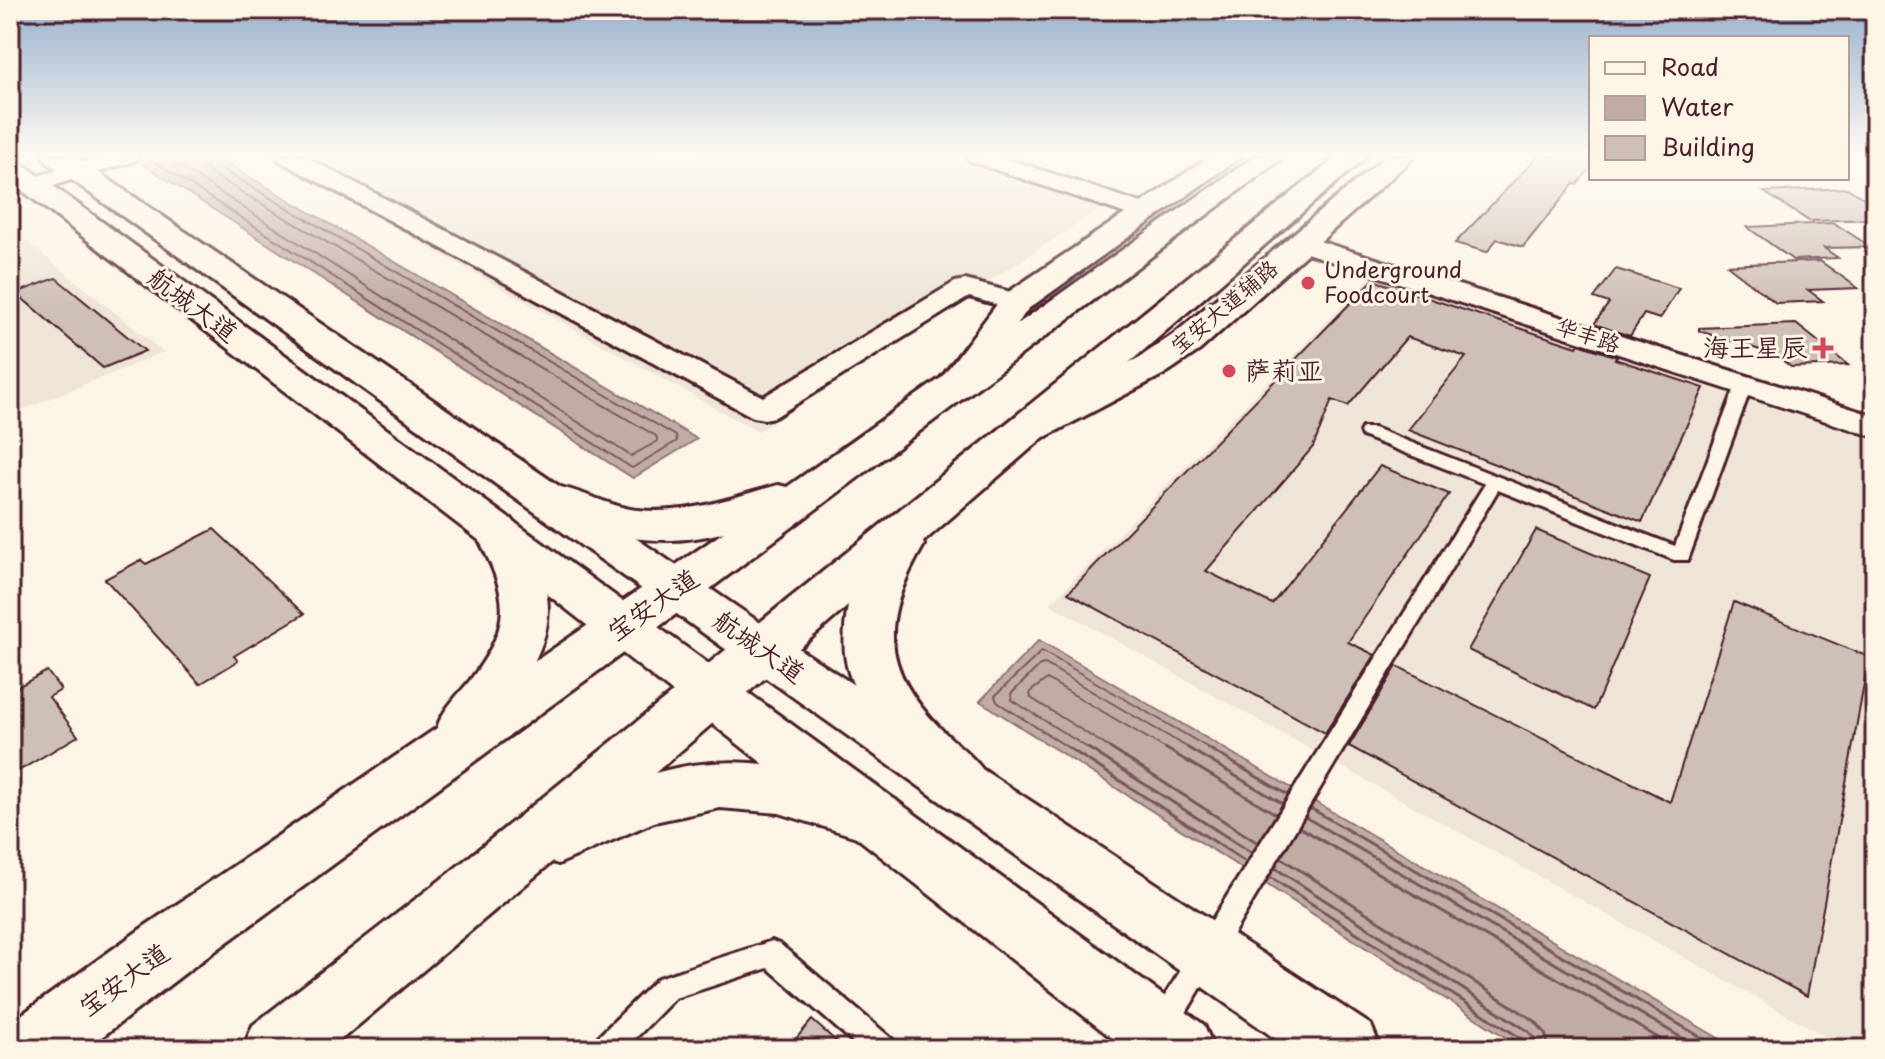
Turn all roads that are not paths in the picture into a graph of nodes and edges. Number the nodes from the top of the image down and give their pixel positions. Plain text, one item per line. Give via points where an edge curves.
1 (116, 205) edge
2 (127, 205) edge
3 (381, 205) edge
4 (1125, 205) edge
5 (1158, 205) edge
6 (1204, 205) edge
7 (1295, 205) edge
8 (1344, 205) edge
9 (1147, 213) junction
10 (1300, 243) junction
11 (1016, 302) junction
12 (1744, 385) junction
13 (954, 386) junction
14 (1875, 427) edge
15 (1027, 431) junction
16 (1368, 432) dead end
17 (842, 470) junction
18 (1495, 481) junction
19 (546, 497) junction
20 (925, 516) junction
21 (496, 530) junction
22 (677, 589) junction
23 (623, 627) junction
24 (763, 650) junction
25 (710, 692) junction
26 (963, 784) junction
27 (400, 786) junction
28 (876, 818) junction
29 (465, 898) junction
30 (167, 948) junction
31 (1208, 951) junction
32 (1169, 1041) edge
33 (10, 1047) edge
34 (31, 1049) edge
35 (277, 1049) edge
36 (606, 1049) edge
37 (882, 1049) edge
38 (1347, 1049) edge

1 - 21 main road, 航城大道
2 - 19 main road, 航城大道
3 - 11 street via 764,410 965,288
4 - 9 street
5 - 9 main road
6 - 13 main road, 宝安大道
7 - 15 main road
8 - 10 main road, 宝安大道辅路
9 - 11 main road
10 - 12 street, 华丰路
10 - 15 main road, 宝安大道辅路 via 1187,342
11 - 13 main road
12 - 14 street, 华丰路
12 - 18 lane via 1681,555
13 - 17 main road, 宝安大道
15 - 20 main road
16 - 18 lane
17 - 19 main road via 745,512 677,526 619,524
17 - 22 main road, 宝安大道
18 - 31 lane
19 - 22 main road, 航城大道
20 - 24 main road
20 - 26 main road via 891,559 872,600 866,643 889,707
21 - 23 main road, 航城大道
21 - 27 main road via 525,593 522,635 459,732
22 - 23 main road, 宝安大道
22 - 24 main road, 航城大道
23 - 25 main road, 航城大道
23 - 27 main road, 宝安大道
24 - 25 main road
24 - 26 main road, 航城大道
25 - 28 main road, 航城大道
25 - 29 main road
26 - 31 main road, 航城大道
27 - 30 main road, 宝安大道
28 - 29 main road via 759,786 694,786 646,799 569,833
28 - 32 main road, 航城大道
29 - 35 main road
30 - 33 main road
30 - 34 main road, 宝安大道
31 - 32 lane
31 - 38 main road, 航城大道
36 - 37 lane via 667,987 772,954

